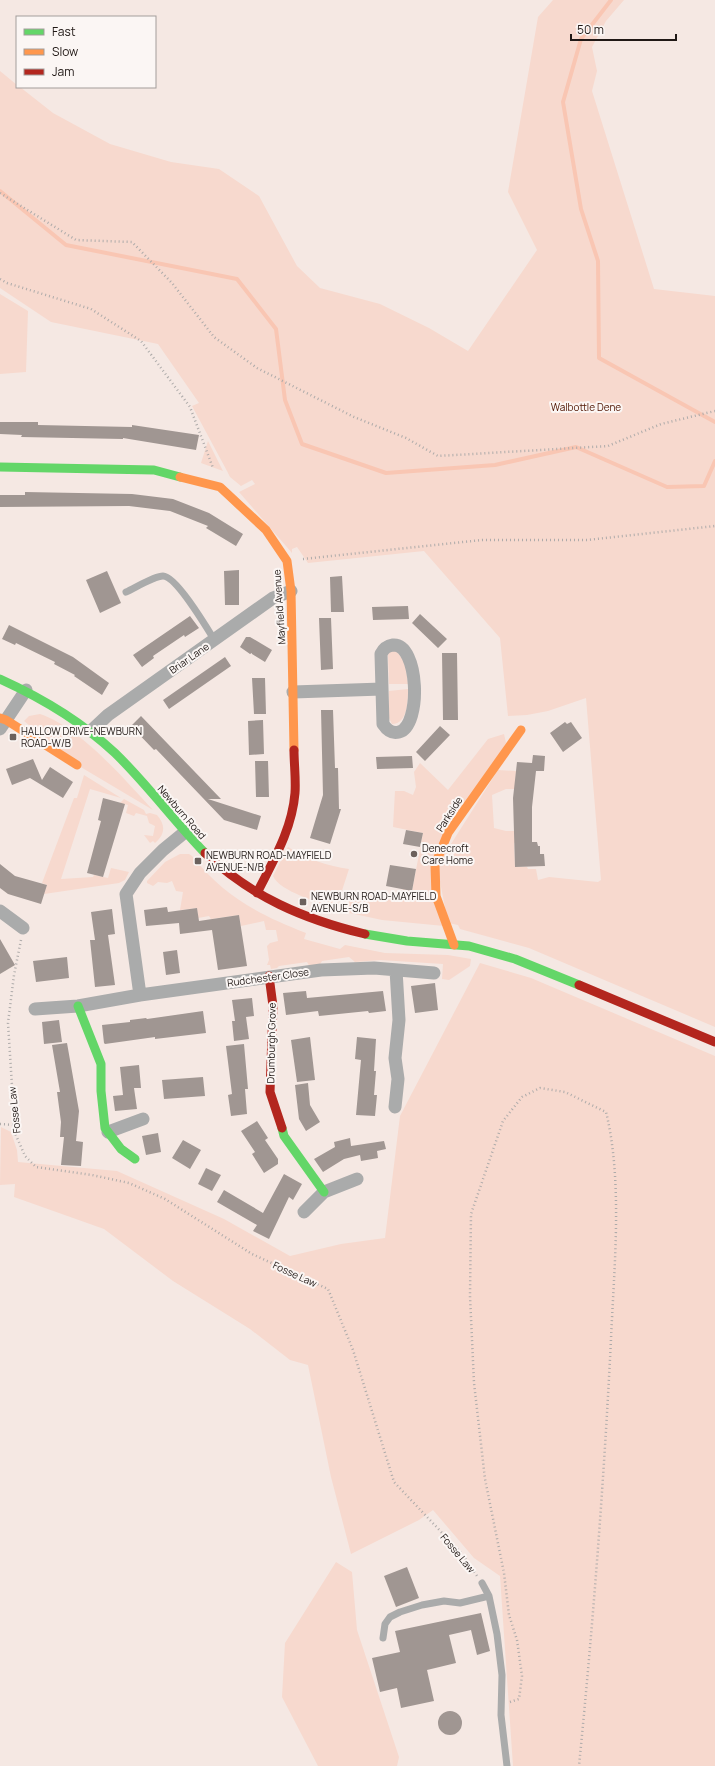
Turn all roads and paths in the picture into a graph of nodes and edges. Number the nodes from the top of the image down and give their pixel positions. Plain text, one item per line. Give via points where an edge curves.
1 (0, 193) edge
2 (0, 279) edge
3 (715, 411) edge
4 (0, 467) edge
5 (220, 488) junction
6 (715, 526) edge
7 (287, 561) junction
8 (291, 591) junction
9 (126, 592) dead end
10 (215, 641) junction
11 (0, 679) edge
12 (382, 689) junction
13 (26, 690) junction
14 (293, 692) junction
15 (2, 722) edge
16 (521, 730) dead end
17 (91, 731) junction
18 (77, 765) dead end
19 (185, 832) junction
20 (257, 893) junction
21 (0, 911) edge
22 (23, 928) joint
23 (454, 944) junction
24 (396, 970) junction
25 (434, 973) dead end
26 (269, 976) junction
27 (140, 995) junction
28 (78, 1006) junction
29 (35, 1009) dead end
30 (715, 1042) edge
31 (395, 1107) dead end
32 (143, 1119) dead end
33 (0, 1124) edge
34 (14, 1125) junction
35 (108, 1132) junction
36 (135, 1159) dead end
37 (356, 1179) dead end
38 (324, 1192) junction
39 (304, 1212) dead end
40 (482, 1583) joint
41 (489, 1596) junction
42 (383, 1638) dead end
43 (501, 1705) junction
44 (507, 1766) edge
45 (579, 1766) edge

1 - 3 path via 76,240 132,242 172,283 214,337 256,368 354,417 406,438 438,456 608,446 661,424
2 - 5 path via 91,309 141,341 190,407
4 - 5 street, Mayfield Avenue via 154,470
5 - 7 street, Mayfield Avenue via 266,530
6 - 7 path via 586,540 482,540
7 - 8 street, Mayfield Avenue
8 - 10 street, Briar Lane via 273,598
8 - 14 street, Mayfield Avenue
9 - 10 lane via 161,576 168,577 178,587
10 - 17 street, Briar Lane via 108,715
11 - 13 street, Newburn Road
12 - 12 street via 383,724 386,729 399,732 406,728 409,721 415,688 414,677 404,649 396,645 389,645 381,654
12 - 14 street
13 - 15 street
13 - 17 street, Newburn Road
14 - 20 street, Mayfield Avenue via 293,808 285,839
15 - 18 street
16 - 23 street, Parkside via 448,833 435,865 436,896
17 - 19 street, Newburn Road via 128,767
19 - 20 street, Newburn Road via 206,856
19 - 27 street via 140,873 126,894
20 - 23 street, Newburn Road via 305,915 352,931 407,941
21 - 22 street
22 - 34 path, Fosse Law via 8,1023
23 - 30 street, Newburn Road via 467,945 529,963
24 - 25 street, Rudchester Close
24 - 26 street, Rudchester Close via 321,970
24 - 31 street via 399,1020 395,1058 398,1079
26 - 27 street, Rudchester Close
26 - 38 street, Drumburgh Grove via 273,1006 270,1092 284,1136
27 - 28 street, Rudchester Close
28 - 29 street, Rudchester Close
28 - 35 street via 101,1064 104,1128
32 - 35 street
33 - 34 path
34 - 40 path, Fosse Law via 25,1156 36,1167 130,1183 165,1199 252,1254 328,1289 353,1350 394,1482 463,1555
35 - 36 street via 121,1149
37 - 38 street
38 - 39 street
40 - 41 lane, Fosse Law
41 - 42 lane via 460,1603 444,1601 400,1612 384,1624
41 - 43 lane, Fosse Law via 502,1674
43 - 44 lane, Fosse Law
43 - 45 path via 519,1699 522,1676 485,1479 474,1390 470,1296 471,1214 503,1120 522,1097 540,1088 565,1092 606,1112 612,1137 615,1194 614,1272 605,1454

